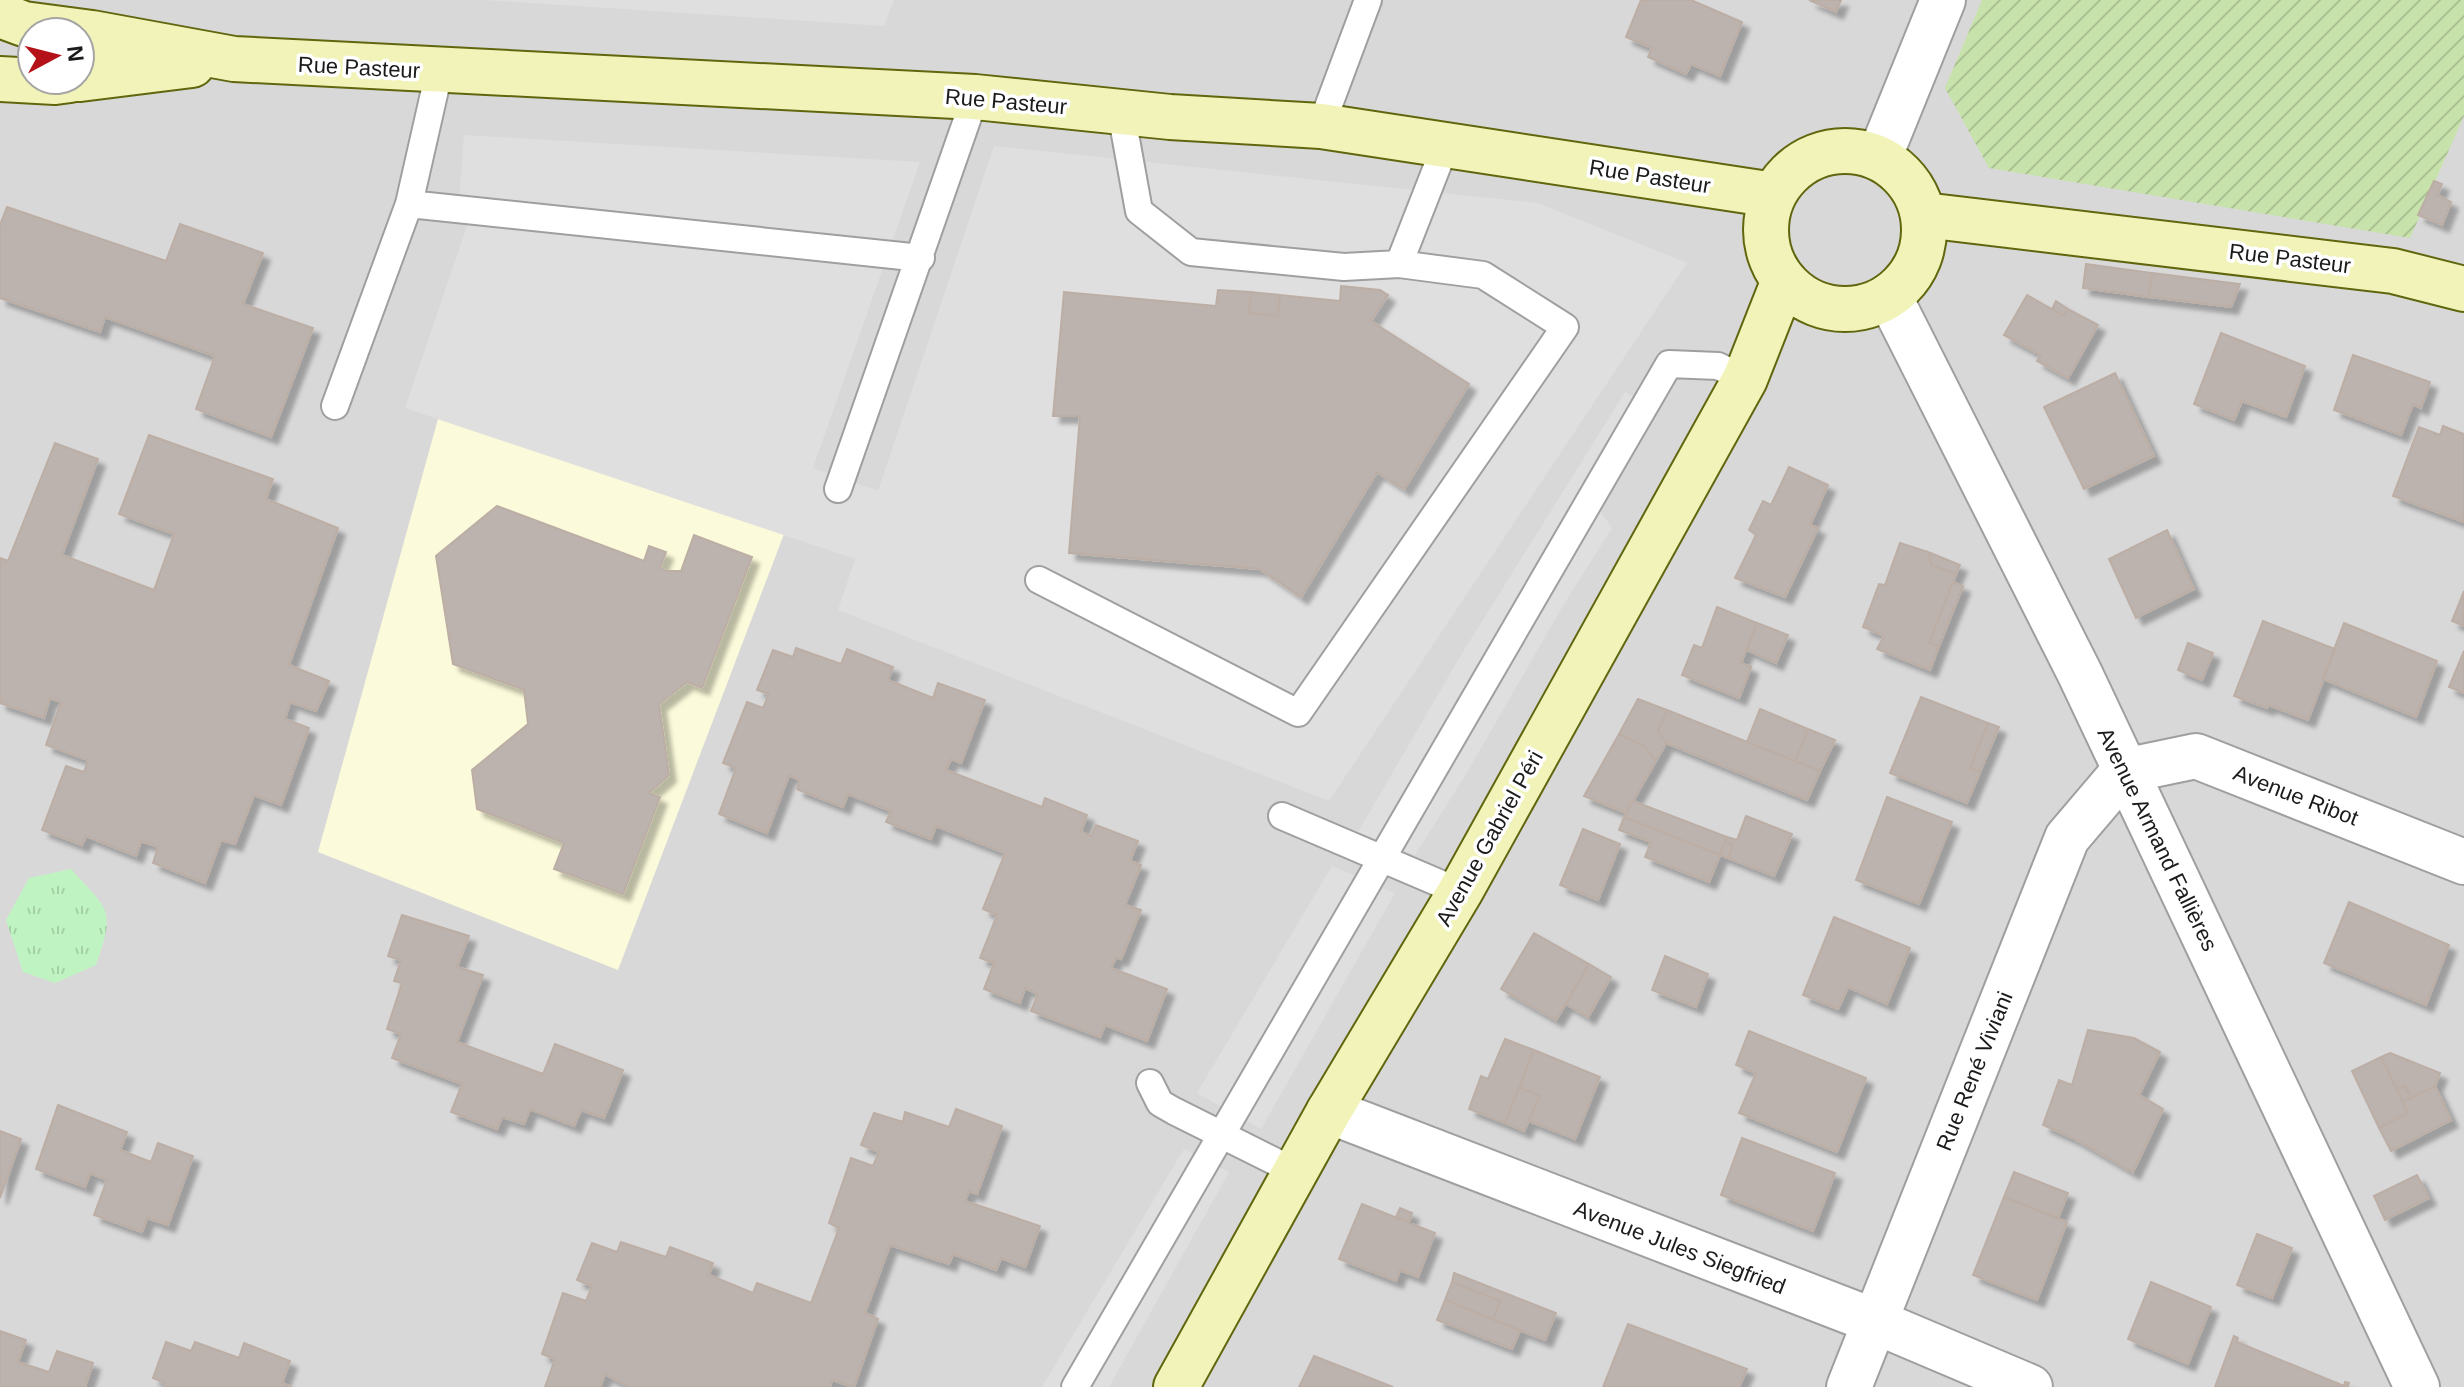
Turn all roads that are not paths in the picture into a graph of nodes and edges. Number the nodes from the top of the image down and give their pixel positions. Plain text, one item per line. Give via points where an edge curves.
1 (1368, 0) edge
2 (1943, 0) edge
3 (0, 15) edge
4 (234, 59) junction
5 (439, 72) junction
6 (96, 77) edge
7 (975, 97) junction
8 (1121, 112) junction
9 (1321, 126) junction
10 (1446, 144) junction
11 (1879, 158) junction
12 (1774, 195) junction
13 (409, 204) junction
14 (1924, 215) junction
15 (921, 258) junction
16 (1399, 264) junction
17 (1784, 280) junction
18 (2464, 289) edge
19 (1889, 296) junction
20 (1745, 379) junction
21 (335, 406) dead end
22 (838, 489) dead end
23 (1039, 580) dead end
24 (2124, 771) junction
25 (1282, 816) dead end
26 (1384, 859) junction
27 (2464, 862) edge
28 (1460, 892) junction
29 (1150, 1083) dead end
30 (1329, 1111) junction
31 (1222, 1136) junction
32 (1296, 1172) junction
33 (1874, 1321) junction
34 (1075, 1387) edge
35 (1176, 1387) edge
36 (1849, 1387) edge
37 (2030, 1387) edge
38 (2417, 1387) edge

1 - 9 lane
2 - 11 street
3 - 4 street, Rue Pasteur via 24,24
4 - 5 street, Rue Pasteur
4 - 6 street, Rue Pasteur
5 - 7 street, Rue Pasteur
5 - 13 lane
7 - 8 street, Rue Pasteur
7 - 15 lane
8 - 9 street, Rue Pasteur
8 - 16 lane via 1139,211 1191,252 1344,267
9 - 10 street, Rue Pasteur
10 - 12 street, Rue Pasteur
10 - 16 lane
11 - 12 street via 1831,151 1788,174
11 - 14 street via 1900,172
12 - 17 street via 1767,240
13 - 15 lane
13 - 21 lane
14 - 18 street, Rue Pasteur via 2393,271
14 - 19 street via 1922,252
15 - 22 lane
16 - 23 lane via 1483,275 1565,327 1298,713
17 - 19 street via 1822,306 1868,306
17 - 20 street, Avenue Gabriel Péri
19 - 24 street, Avenue Armand Fallières
20 - 26 lane via 1718,366 1669,364
20 - 28 street, Avenue Gabriel Péri
24 - 27 street, Avenue Ribot via 2196,756
24 - 33 street, Rue René Viviani via 2067,838
24 - 38 street, Avenue Armand Fallières
25 - 26 lane
26 - 28 lane
26 - 31 lane
28 - 30 street, Avenue Gabriel Péri
29 - 31 lane via 1160,1103
30 - 32 street, Avenue Gabriel Péri
30 - 33 street, Avenue Jules Siegfried
31 - 32 lane
31 - 34 lane
32 - 35 street, Avenue Gabriel Péri
33 - 36 street, Rue René Viviani
33 - 37 street, Avenue Jules Siegfried

